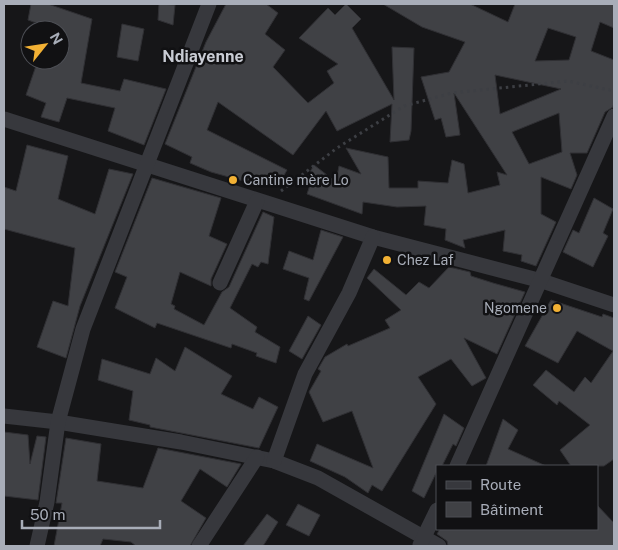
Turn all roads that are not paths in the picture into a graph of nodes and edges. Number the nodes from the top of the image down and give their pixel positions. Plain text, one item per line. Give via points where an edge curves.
1 (209, 4) edge
2 (614, 116) edge
3 (4, 119) edge
4 (146, 164) junction
5 (261, 202) junction
6 (373, 237) junction
7 (542, 281) junction
8 (220, 283) dead end
9 (614, 305) edge
10 (4, 416) edge
11 (58, 422) junction
12 (258, 457) junction
13 (274, 461) junction
14 (457, 465) edge
15 (436, 512) edge
16 (422, 542) edge
17 (37, 546) edge
18 (199, 546) edge
19 (439, 546) edge

1 - 4 street
2 - 7 street
3 - 4 street
4 - 5 street
4 - 11 street via 83,329
5 - 6 street
5 - 8 street
6 - 7 street
6 - 13 street via 349,293 305,374
7 - 9 street
7 - 14 street
10 - 11 street
11 - 12 street
11 - 17 street via 47,502
12 - 13 street
12 - 18 street
13 - 16 street via 318,478
15 - 16 street
16 - 19 street

